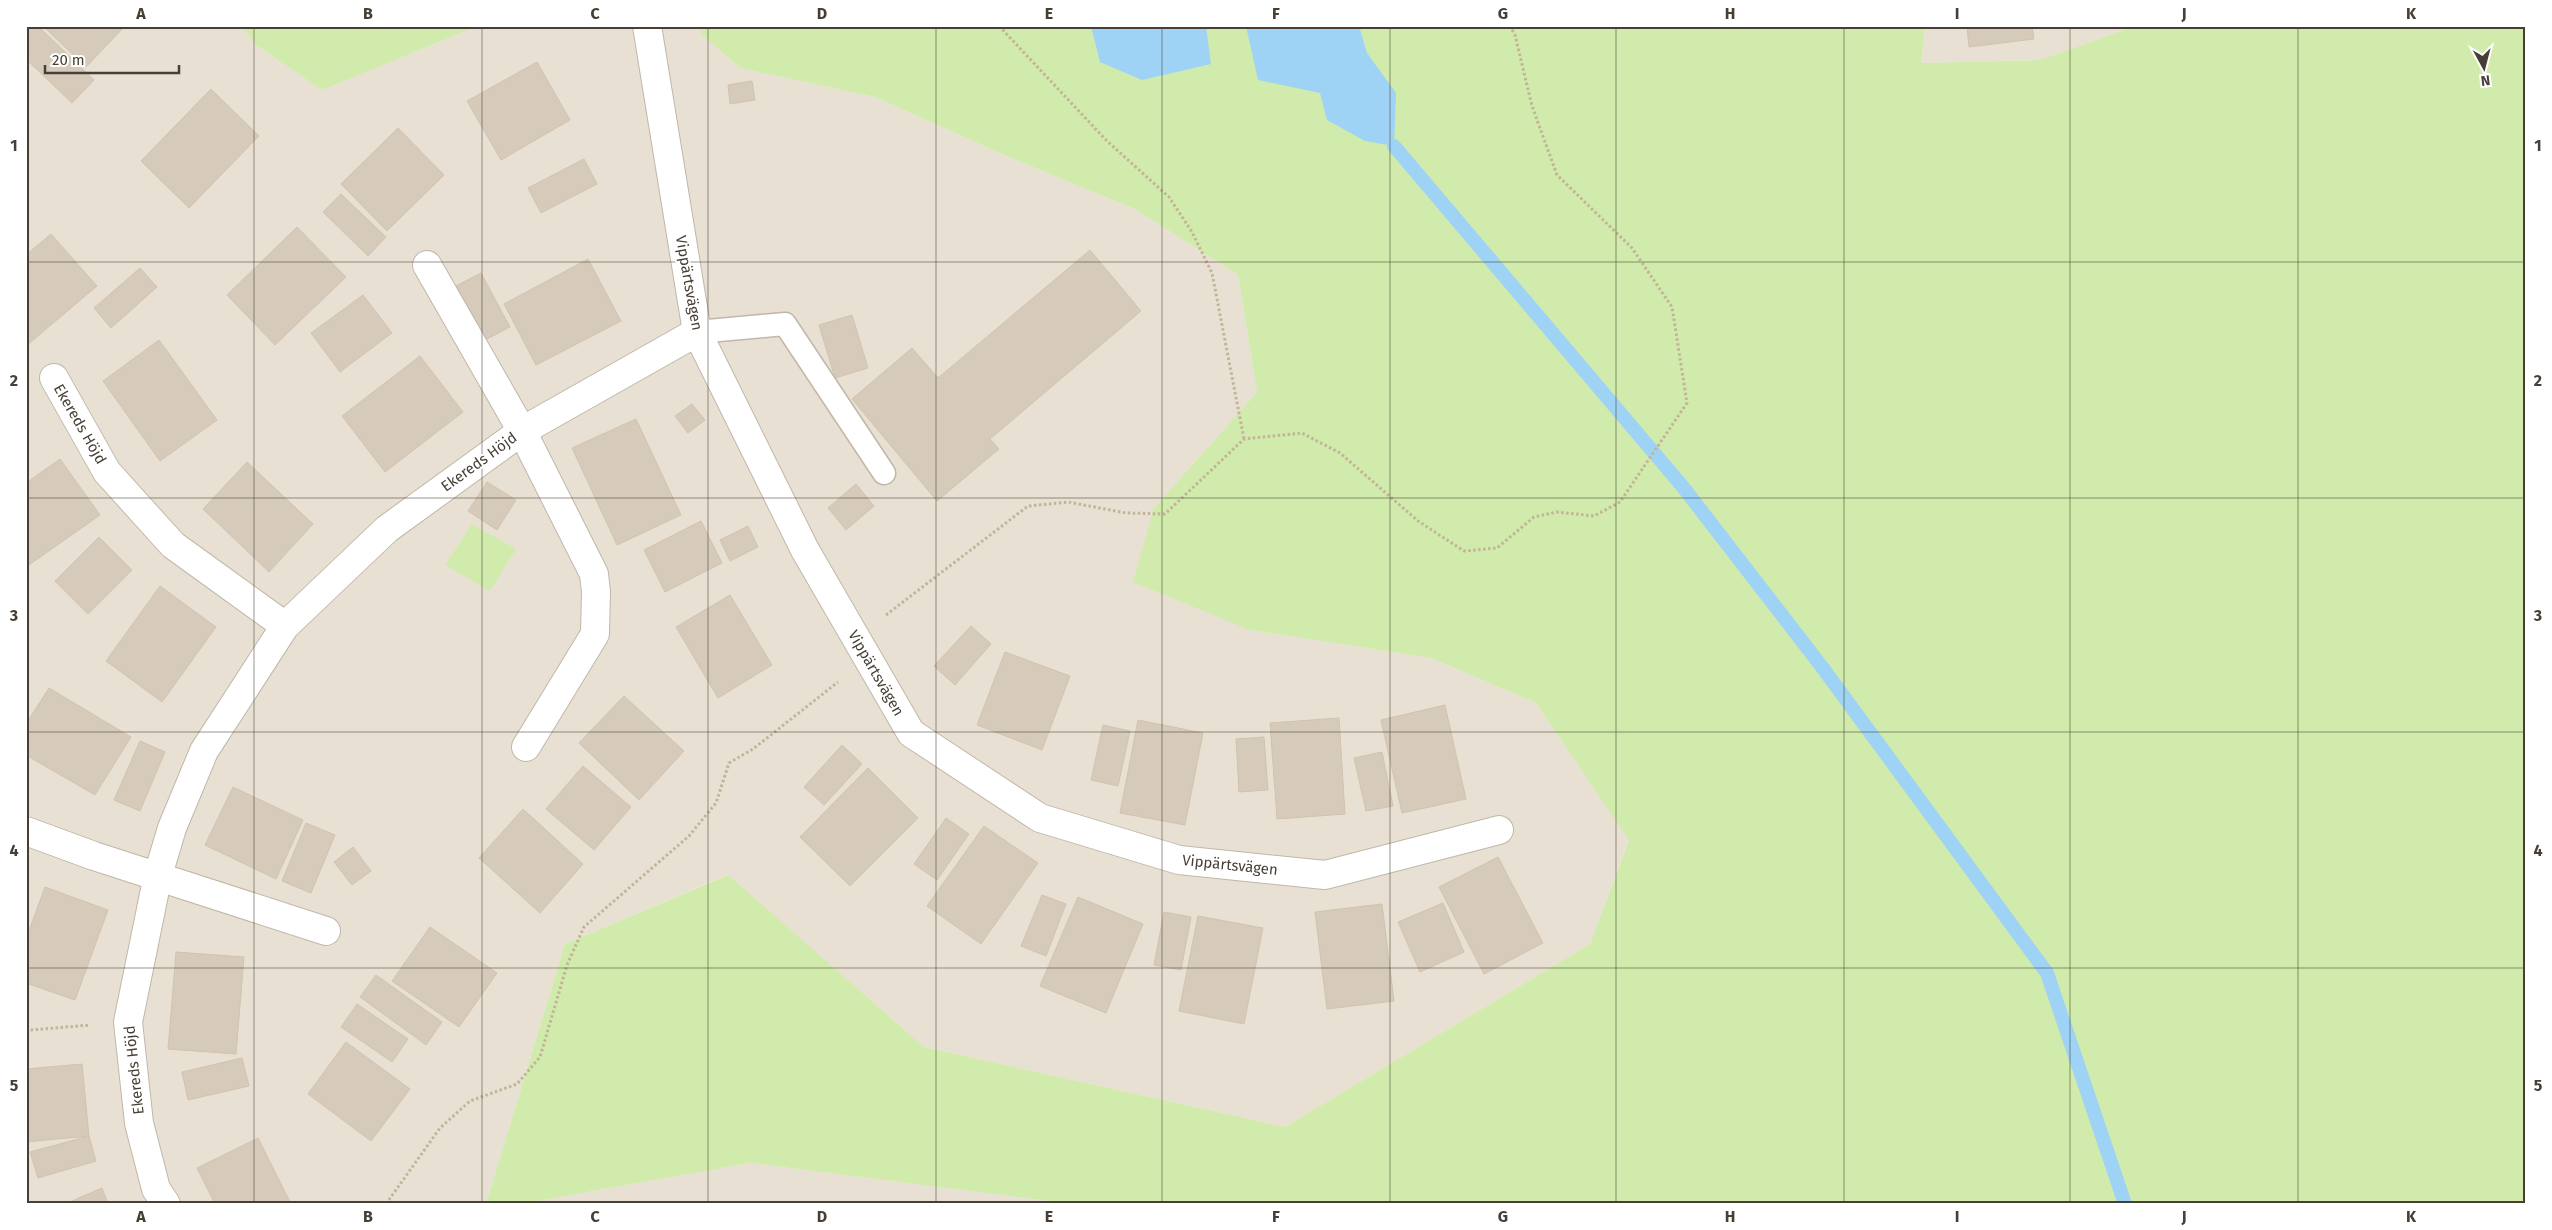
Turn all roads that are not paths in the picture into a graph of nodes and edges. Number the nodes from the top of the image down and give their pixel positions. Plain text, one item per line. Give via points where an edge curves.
1 (647, 26) edge
2 (427, 265) dead end
3 (696, 332) junction
4 (54, 378) dead end
5 (522, 432) junction
6 (884, 473) dead end
7 (285, 626) junction
8 (526, 747) dead end
9 (1499, 830) dead end
10 (26, 831) edge
11 (158, 875) junction
12 (326, 931) dead end
13 (166, 1204) edge

1 - 3 street, Vippärtsvägen
2 - 5 street
3 - 5 street, Ekereds Höjd
3 - 6 lane via 785,324
3 - 9 street, Vippärtsvägen via 806,550 911,733 1040,818 1179,860 1325,874
4 - 7 street, Ekereds Höjd via 108,472 173,545
5 - 7 street, Ekereds Höjd via 387,529
5 - 8 street via 594,574 596,592 595,634
7 - 11 street, Ekereds Höjd via 204,751 172,828
10 - 11 street
11 - 12 street
11 - 13 street, Ekereds Höjd via 128,1022 139,1123 156,1189

